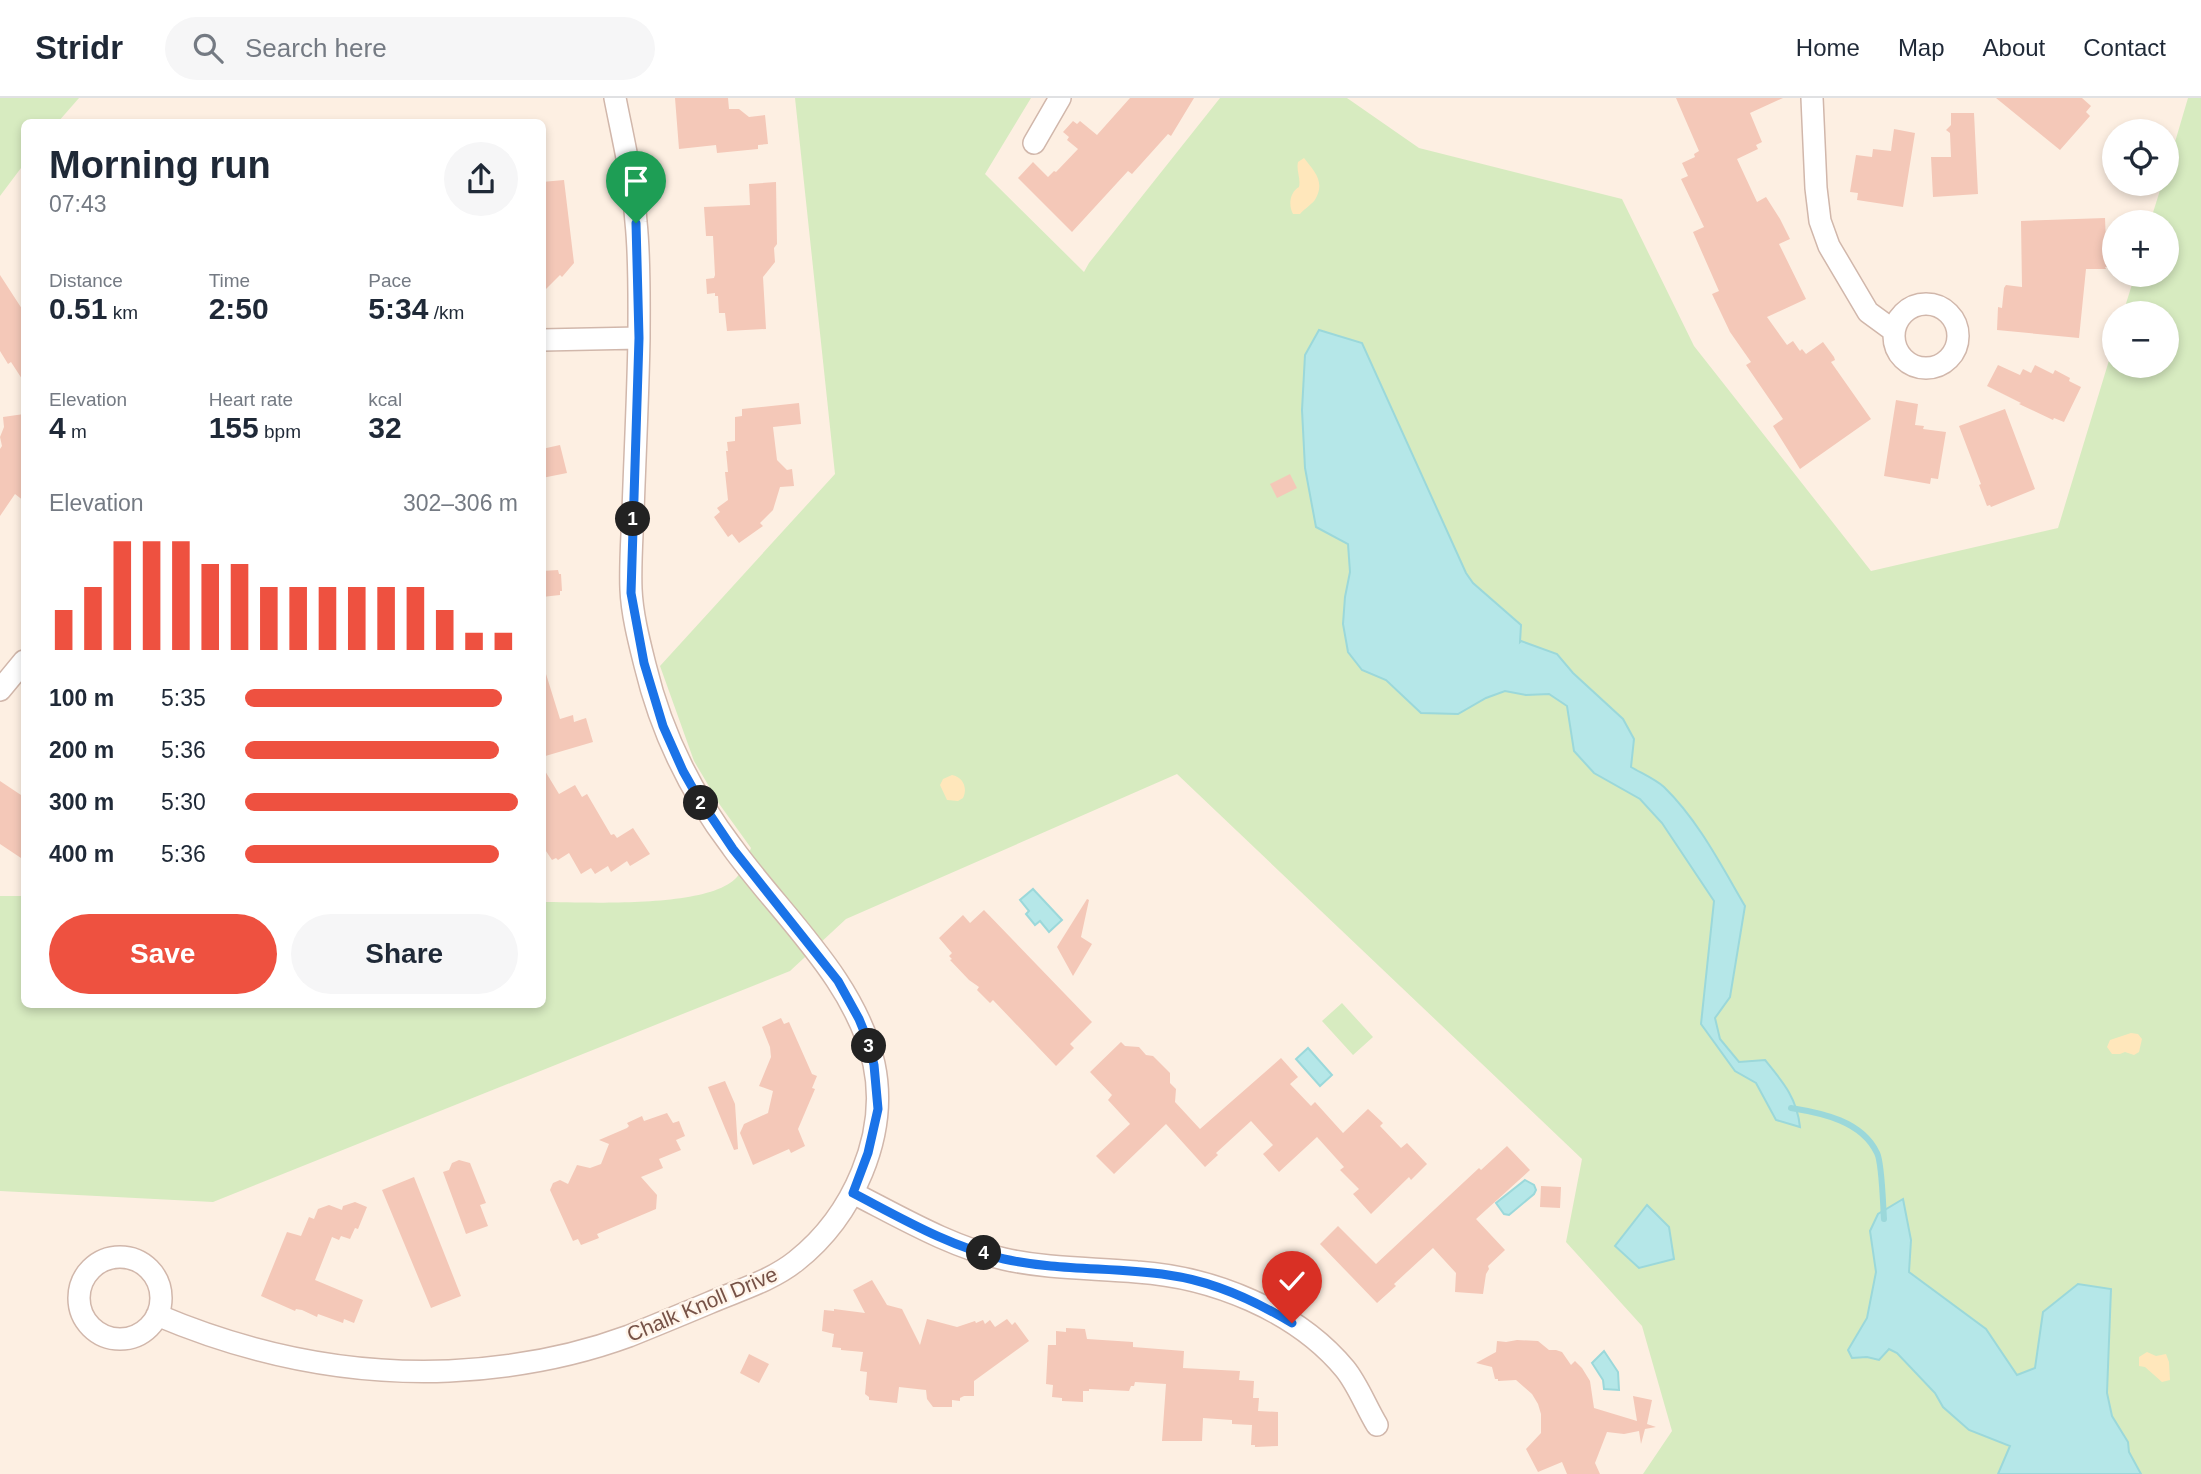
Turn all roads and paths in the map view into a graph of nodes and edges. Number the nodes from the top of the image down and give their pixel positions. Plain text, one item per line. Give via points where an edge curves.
1 (615, 98) edge
2 (1060, 98) edge
3 (1812, 98) edge
4 (1034, 143) dead end
5 (1894, 331) dead end
6 (639, 338) junction
7 (546, 340) edge
8 (21, 665) edge
9 (0, 690) edge
10 (853, 1193) junction
11 (157, 1315) dead end
12 (1377, 1425) dead end

1 - 6 street, Chalk Knoll Drive via 636,223
2 - 4 street
3 - 5 street via 1820,221 1829,246 1868,312
6 - 7 street
6 - 10 street, Chalk Knoll Drive via 631,593 647,675 663,726 696,794 733,849 838,981 868,1041 878,1109
8 - 9 street
10 - 11 street, Chalk Knoll Drive via 813,1245 768,1279 625,1337 517,1365 449,1371 344,1366 220,1340
10 - 12 street via 931,1233 1003,1259 1167,1275 1227,1290 1292,1323 1325,1350 1346,1370

